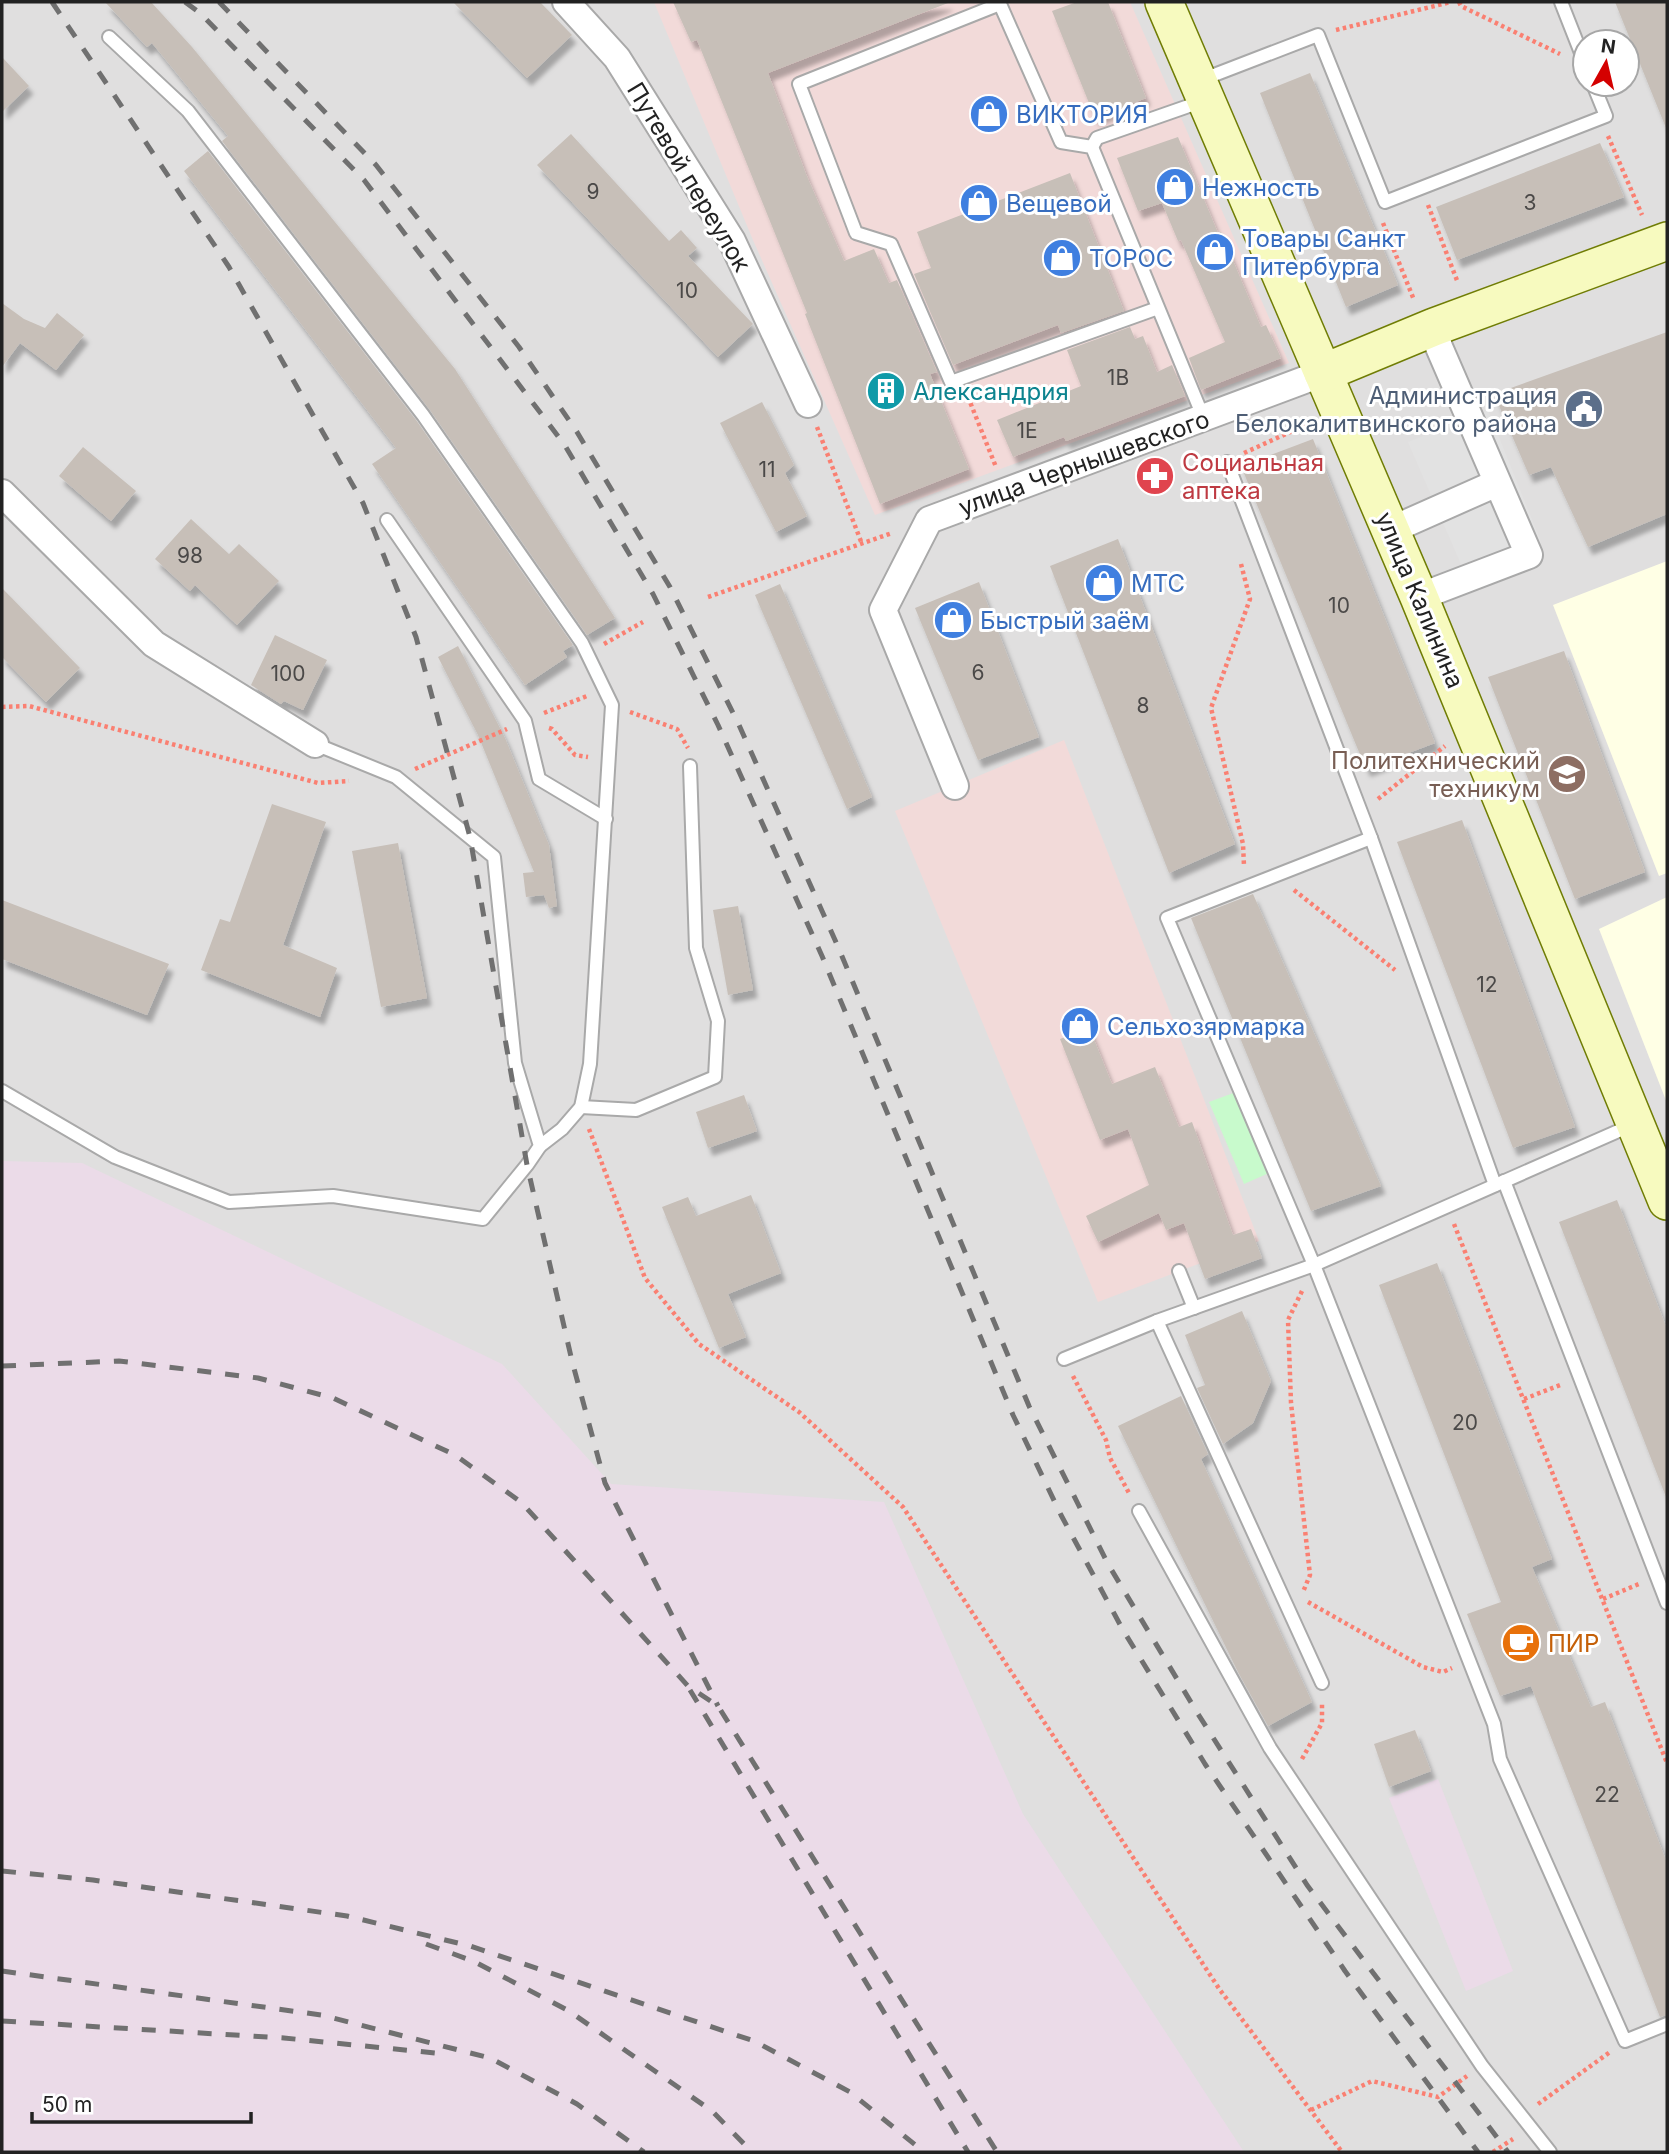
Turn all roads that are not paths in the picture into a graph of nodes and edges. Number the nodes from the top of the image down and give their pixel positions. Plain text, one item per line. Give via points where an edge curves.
1 (566, 2) edge
2 (1164, 2) edge
3 (1561, 2) edge
4 (1571, 28) edge
5 (109, 37) dead end
6 (1201, 91) junction
7 (1599, 98) edge
8 (1091, 147) junction
9 (1667, 242) edge
10 (1158, 308) junction
11 (1424, 314) junction
12 (1323, 373) junction
13 (808, 404) road end
14 (1204, 419) junction
15 (1227, 462) road end
16 (1497, 483) junction
17 (2, 493) edge
18 (387, 520) dead end
19 (1391, 530) junction
20 (1419, 597) junction
21 (315, 744) joint
22 (690, 766) road end
23 (955, 786) dead end
24 (606, 819) junction
25 (1371, 838) junction
26 (2, 1091) edge
27 (581, 1107) junction
28 (1636, 1124) junction
29 (540, 1146) junction
30 (1500, 1183) junction
31 (1667, 1201) edge
32 (1314, 1265) junction
33 (1179, 1272) dead end
34 (1194, 1308) junction
35 (1157, 1321) junction
36 (1064, 1359) road end
37 (1139, 1511) road end
38 (1662, 1575) edge
39 (1667, 1603) edge
40 (1322, 1683) road end
41 (1667, 2024) edge
42 (1550, 2152) edge

1 - 13 street, Путевой переулок via 617,58 732,241
2 - 6 street, улица Калинина
3 - 4 lane
5 - 24 lane via 188,111 423,415 582,643 612,705
6 - 7 lane via 1318,35 1385,202 1606,117
6 - 8 lane via 1097,138
6 - 12 street, улица Калинина
8 - 10 lane
8 - 10 lane via 1061,142 1000,4 799,84 856,233 891,244 951,382
9 - 11 street, улица Чернышевского
10 - 14 lane
11 - 12 street, улица Чернышевского
11 - 16 street
12 - 14 street, улица Чернышевского
12 - 19 street, улица Калинина
14 - 23 street, улица Чернышевского via 929,520 883,610
15 - 25 lane
16 - 19 street
16 - 20 street via 1529,555
17 - 21 street via 154,644
18 - 24 lane via 525,721 539,779
19 - 20 street, улица Калинина
20 - 28 street, улица Калинина
21 - 29 lane via 396,777 494,857 515,1063
22 - 27 lane via 696,948 718,1021 715,1077 636,1110
24 - 27 lane via 590,1064
25 - 30 lane
25 - 32 lane via 1167,918
26 - 29 lane via 115,1157 229,1202 332,1196 482,1219
27 - 29 lane
28 - 30 lane
28 - 31 street, улица Калинина
30 - 32 lane
30 - 38 lane
32 - 34 lane
32 - 41 lane via 1493,1724 1500,1759 1625,2041
33 - 34 lane
34 - 35 lane
35 - 36 lane
35 - 40 lane
37 - 42 lane via 1270,1748 1482,2066
38 - 39 lane

